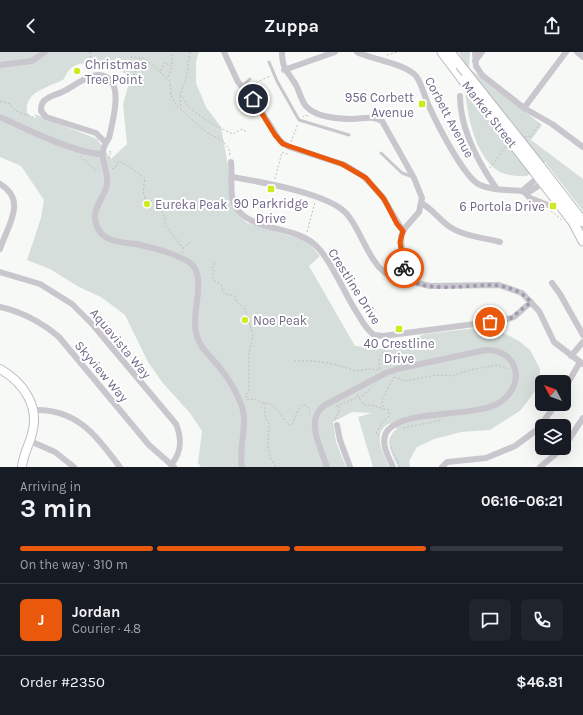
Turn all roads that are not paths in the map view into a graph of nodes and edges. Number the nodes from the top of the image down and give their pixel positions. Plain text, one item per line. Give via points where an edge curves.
1 (45, 52) edge
2 (224, 52) edge
3 (282, 52) edge
4 (335, 52) edge
5 (357, 52) edge
6 (442, 52) edge
7 (450, 52) edge
8 (475, 52) edge
9 (482, 52) edge
10 (566, 52) edge
11 (576, 52) edge
12 (583, 57) edge
13 (475, 61) junction
14 (269, 62) dead end
15 (0, 65) edge
16 (284, 70) junction
17 (250, 79) dead end
18 (242, 88) junction
19 (460, 96) dead end
20 (524, 108) junction
21 (0, 117) edge
22 (349, 135) dead end
23 (106, 143) junction
24 (583, 147) edge
25 (381, 153) dead end
26 (103, 154) junction
27 (231, 162) road end
28 (542, 174) junction
29 (233, 177) junction
30 (414, 178) junction
31 (0, 184) edge
32 (496, 188) junction
33 (522, 191) junction
34 (421, 203) junction
35 (548, 205) road end
36 (583, 222) edge
37 (403, 231) junction
38 (583, 241) edge
39 (500, 242) dead end
40 (0, 249) edge
41 (0, 272) edge
42 (407, 277) junction
43 (552, 283) dead end
44 (531, 302) junction
45 (0, 307) edge
46 (583, 335) edge
47 (583, 342) edge
48 (571, 356) junction
49 (582, 363) edge
50 (0, 369) edge
51 (571, 380) edge
52 (33, 410) junction
53 (551, 411) edge
54 (583, 418) edge
55 (337, 425) road end
56 (571, 435) edge
57 (30, 441) junction
58 (554, 455) edge
59 (173, 466) edge
60 (22, 467) edge
61 (74, 467) edge
62 (120, 467) edge
63 (242, 467) edge
64 (327, 467) edge
65 (350, 467) edge
66 (393, 467) edge
67 (442, 467) edge
68 (540, 467) edge

1 - 15 street via 32,61
2 - 18 street
3 - 16 street
4 - 16 street
5 - 32 street, Corbett Avenue via 403,68 416,76 433,114 469,177 480,185
6 - 28 main road, Market Street, bridge
7 - 28 main road, Market Street, bridge
8 - 13 street
9 - 13 street
10 - 20 street
11 - 12 street
13 - 20 street via 482,75
14 - 22 lane via 299,120
16 - 30 street via 312,111 330,117 376,118 382,121
17 - 18 lane
18 - 37 street via 255,101 283,144 342,164 368,180 384,199
19 - 32 street via 460,107 475,154
20 - 24 street via 552,124
21 - 26 street via 31,132 90,153
23 - 23 street via 116,97 114,86 108,78 100,75 90,76 43,102 41,110 46,117 96,133
23 - 26 street
25 - 30 lane via 402,173
26 - 63 street via 107,184 95,217 101,232 115,242 139,245 181,257 191,263 197,274 197,338 225,376 243,410
27 - 29 street, Crestline Drive
28 - 33 street
28 - 36 main road
28 - 38 main road
29 - 42 street via 273,185 336,205 347,215 383,272 394,278
29 - 44 street, Crestline Drive via 233,199 243,215 252,221 305,238 315,245 324,254 370,331 380,336 505,320 517,315
30 - 34 street via 421,193
31 - 40 street via 10,191 15,207
32 - 33 street, Corbett Avenue
33 - 35 street via 530,198
34 - 37 street via 418,213
34 - 39 street via 458,231
37 - 42 street via 400,242
41 - 59 street, Aquavista Way via 27,279 49,289 72,304 93,325 176,424 180,448
42 - 44 street via 413,282 431,286 501,286 523,293
43 - 46 street
44 - 48 street via 540,313 554,342
45 - 59 street, Skyview Way via 26,315 59,337 149,445
47 - 48 street
48 - 49 street
49 - 51 street
50 - 52 street via 20,384 31,400
52 - 57 street via 34,425
52 - 62 street via 58,412 72,418 101,443
53 - 67 street via 538,429 515,446 486,458 447,462
54 - 56 street
55 - 65 street
57 - 60 street
57 - 61 street via 55,452
58 - 68 street
64 - 66 street via 314,421 321,408 337,403 382,372 486,350 507,356 513,363 516,373 510,393 502,401 472,412 412,419 392,427 386,433 384,442

